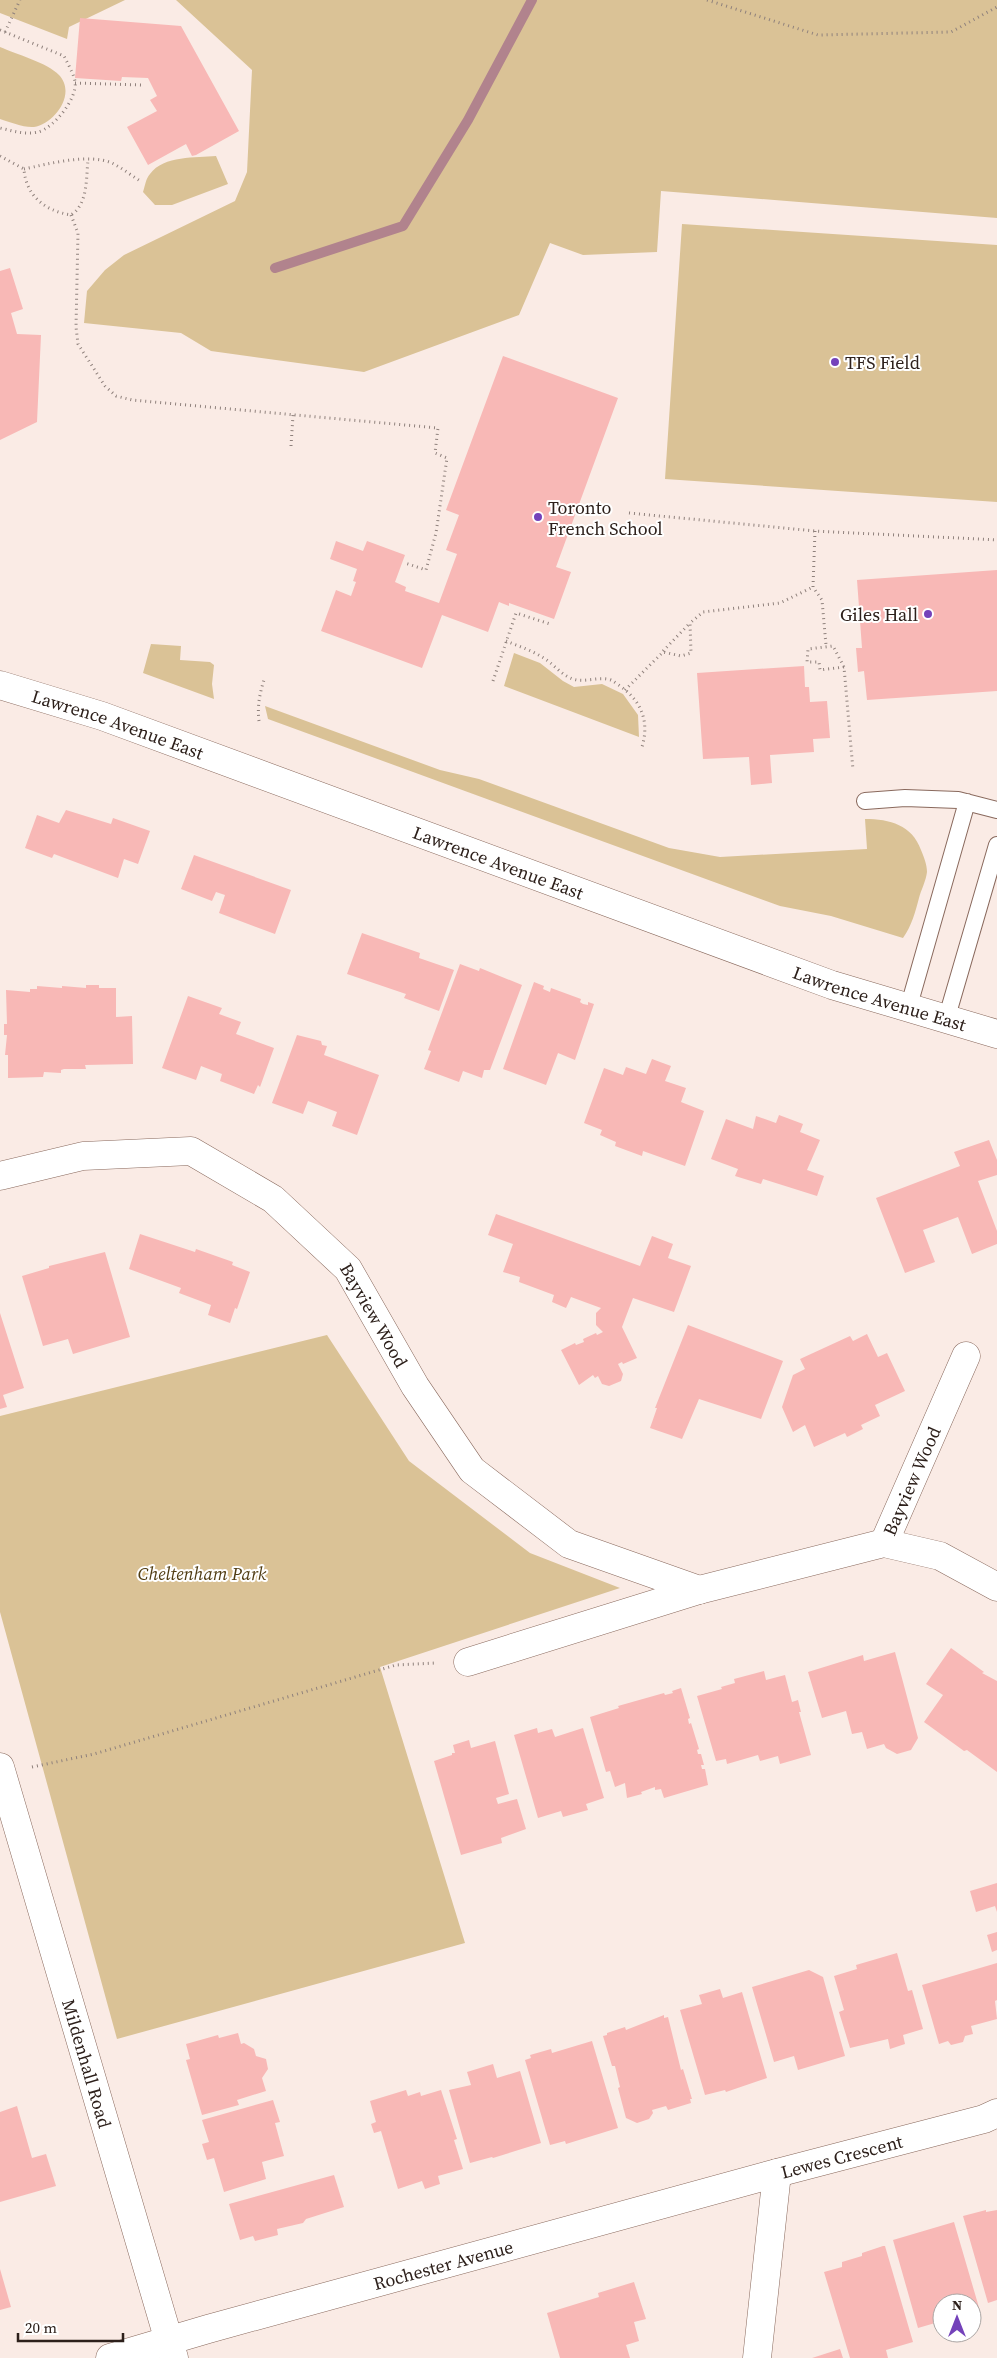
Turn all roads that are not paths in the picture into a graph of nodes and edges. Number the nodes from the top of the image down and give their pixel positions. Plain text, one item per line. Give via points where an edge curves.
1 (0, 685) edge
2 (865, 801) dead end
3 (967, 802) junction
4 (997, 810) edge
5 (997, 845) edge
6 (908, 1008) junction
7 (946, 1020) junction
8 (997, 1034) edge
9 (0, 1176) edge
10 (966, 1356) dead end
11 (884, 1543) junction
12 (997, 1587) edge
13 (699, 1590) junction
14 (468, 1662) road end
15 (1, 1771) edge
16 (997, 2113) edge
17 (778, 2173) junction
18 (171, 2349) edge
19 (110, 2358) edge
20 (757, 2358) edge

1 - 6 street, Lawrence Avenue East via 102,716 832,985
2 - 3 lane via 904,798
3 - 4 lane
3 - 6 lane
5 - 7 lane
6 - 7 street, Lawrence Avenue East
7 - 8 street, Lawrence Avenue East
9 - 13 street, Bayview Wood via 83,1156 191,1151 273,1199 348,1269 415,1386 472,1470 569,1544
10 - 11 street, Bayview Wood
11 - 12 street via 940,1556
11 - 13 street, Bayview Wood
13 - 14 street, Bayview Wood
15 - 18 street, Mildenhall Road
16 - 17 street, Lewes Crescent
17 - 18 street, Rochester Avenue
17 - 20 street, Lewes Crescent
18 - 19 street, Rochester Avenue

